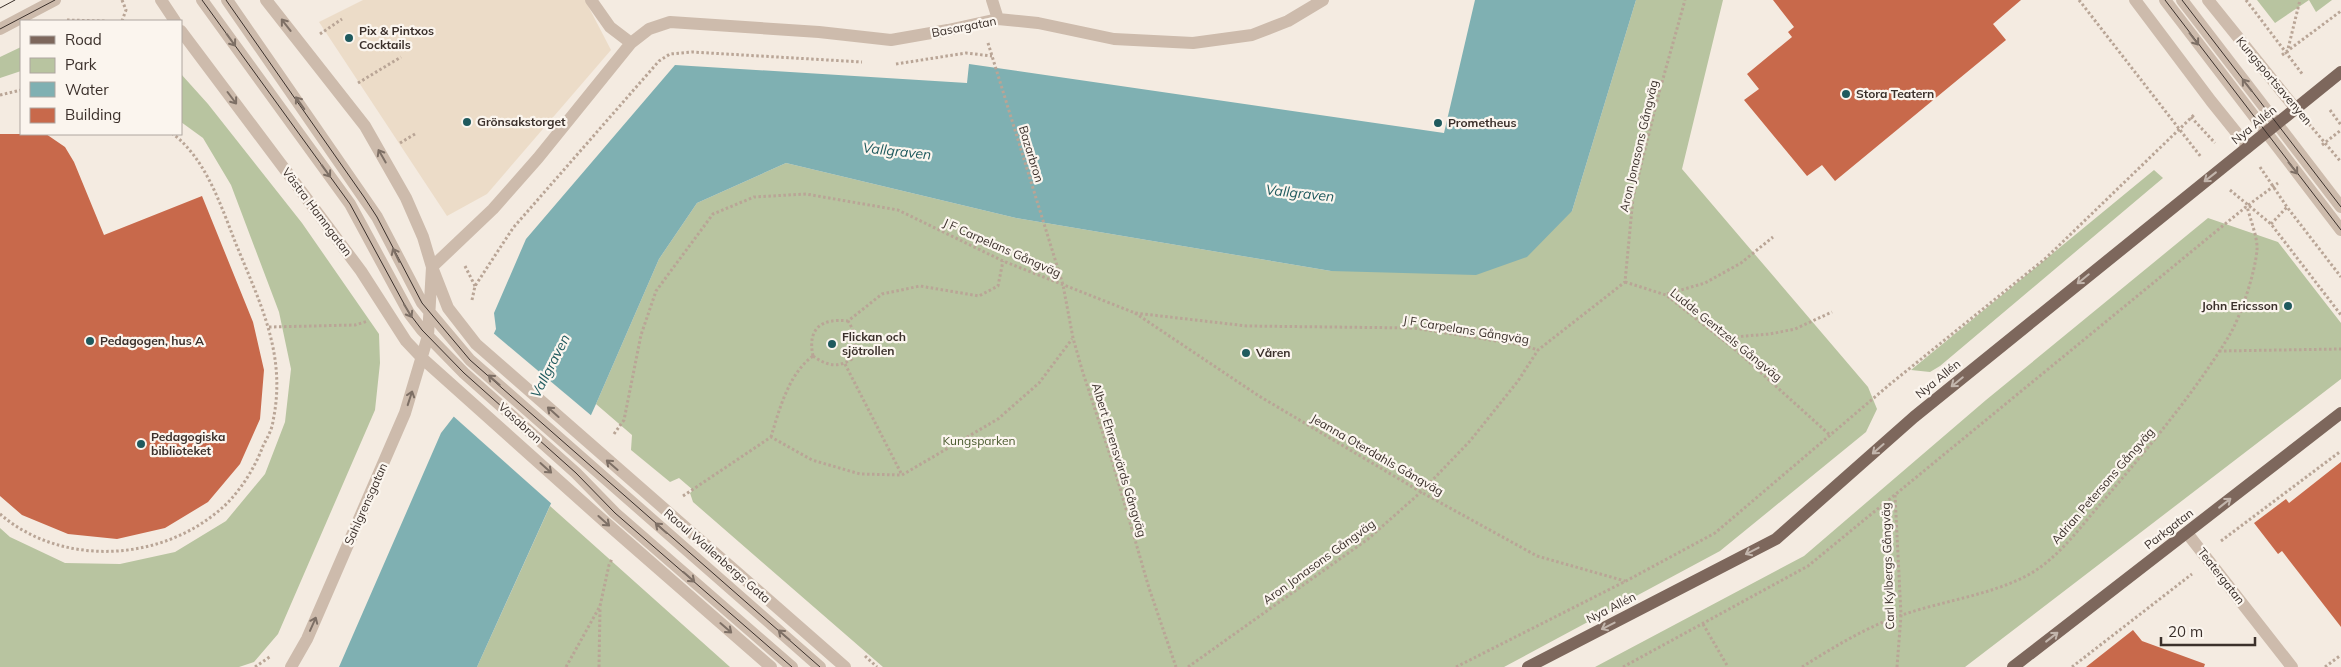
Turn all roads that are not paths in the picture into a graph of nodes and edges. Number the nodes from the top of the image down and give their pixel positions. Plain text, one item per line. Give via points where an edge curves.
1 (55, 0) edge
2 (161, 0) edge
3 (202, 0) edge
4 (227, 0) edge
5 (266, 0) edge
6 (591, 0) edge
7 (992, 0) edge
8 (1323, 0) edge
9 (2135, 0) edge
10 (2165, 0) edge
11 (2182, 0) edge
12 (2208, 0) edge
13 (998, 19) junction
14 (174, 20) edge
15 (0, 29) edge
16 (182, 32) edge
17 (631, 43) junction
18 (2341, 72) edge
19 (2295, 108) junction
20 (2271, 129) junction
21 (2248, 147) junction
22 (2341, 207) edge
23 (2341, 230) edge
24 (432, 267) junction
25 (429, 312) junction
26 (428, 336) junction
27 (423, 359) junction
28 (457, 389) joint
29 (2341, 413) edge
30 (2187, 533) junction
31 (291, 667) edge
32 (771, 667) edge
33 (792, 667) edge
34 (820, 667) edge
35 (845, 667) edge
36 (1528, 667) edge
37 (2013, 667) edge
38 (2292, 667) edge

1 - 15 street
2 - 14 street
3 -> 26 street via 350,204 409,313
25 -> 4 street via 409,282 364,196
24 -> 5 street via 424,237 406,198 365,126
6 - 17 street via 610,27
7 - 13 street
8 - 13 street, Basargatan via 1288,21 1252,35 1193,43 1114,39
9 - 21 street
10 -> 20 street, Kungsportsavenyen
20 -> 11 street, Kungsportsavenyen
12 - 19 street, Kungsportsavenyen
13 - 17 street, Basargatan via 891,40 670,22 649,29
16 -> 27 street, Västra Hamngatan via 361,271 406,341
17 - 24 street via 538,158
18 - 19 main road, Nya Allén
19 - 20 main road, Nya Allén
20 - 21 main road, Nya Allén
20 - 22 street via 2305,161
20 -> 23 street, Kungsportsavenyen via 2295,170
21 -> 36 main road, Nya Allén via 1914,416 1776,538
24 - 25 street
35 -> 24 street, Raoul Wallenbergs Gata via 476,344 448,308
25 - 26 street
34 -> 25 street, Vasabron via 470,360
26 - 27 street, Sahlgrensgatan
26 -> 33 street, Vasabron via 615,513
27 - 28 street, Västra Hamngatan
31 -> 27 street, Sahlgrensgatan via 396,437
28 -> 32 street, Vasabron
30 -> 29 main road, Parkgatan
37 -> 30 main road, Parkgatan
30 - 38 street, Teatergatan

